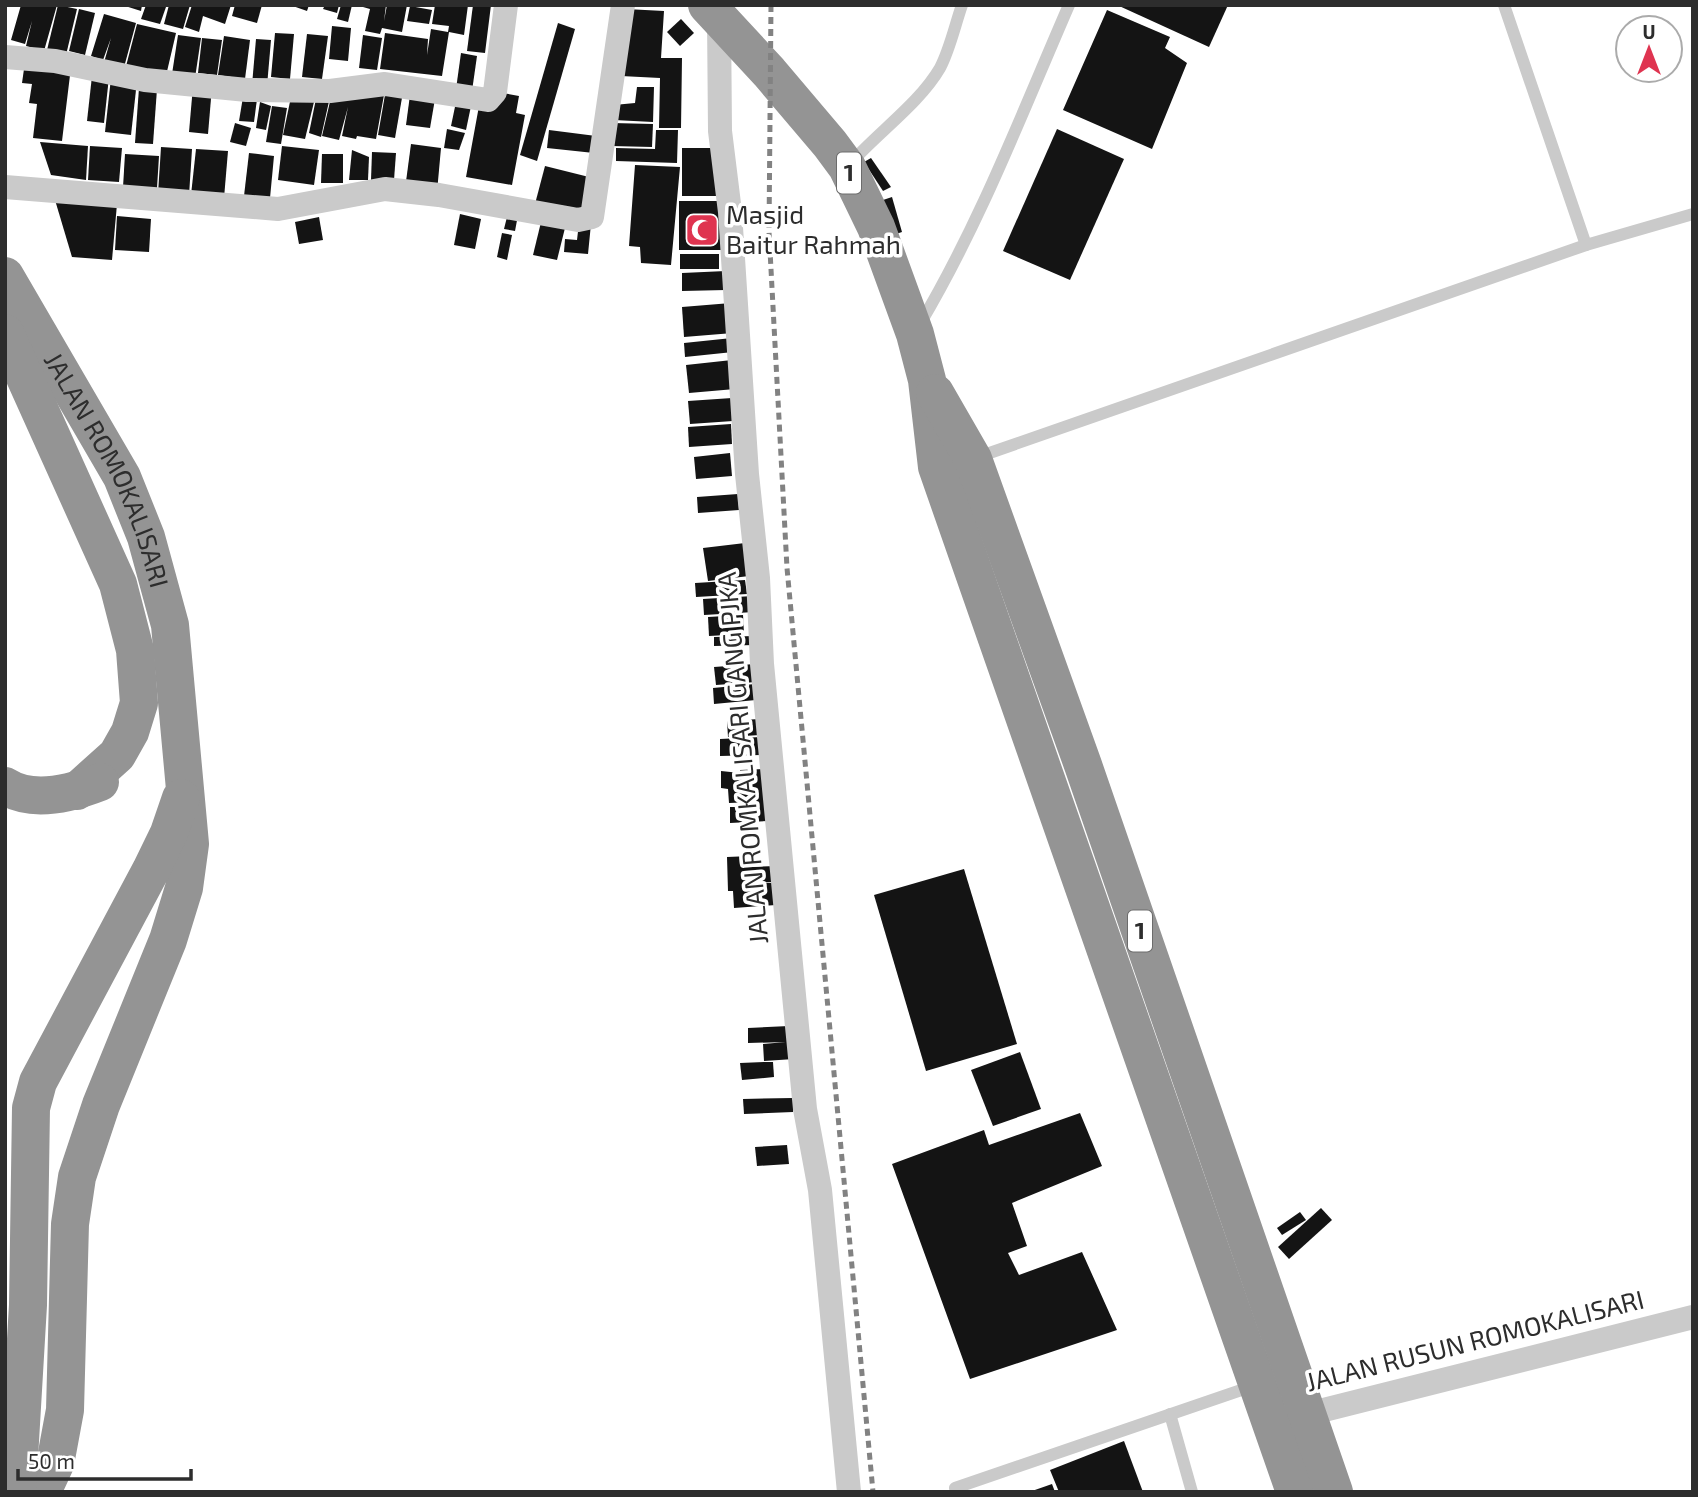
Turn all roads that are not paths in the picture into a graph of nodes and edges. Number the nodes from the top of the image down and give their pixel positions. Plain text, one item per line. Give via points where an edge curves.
1 (506, 5) edge
2 (623, 5) edge
3 (962, 5) edge
4 (1069, 5) edge
5 (1504, 5) edge
6 (713, 12) edge
7 (5, 57) edge
8 (847, 167) junction
9 (5, 187) edge
10 (1693, 214) edge
11 (1586, 245) junction
12 (5, 276) edge
13 (5, 333) edge
14 (915, 334) junction
15 (955, 463) junction
16 (177, 678) junction
17 (5, 786) edge
18 (184, 789) junction
19 (77, 791) junction
20 (1693, 1317) edge
21 (1276, 1379) junction
22 (1170, 1414) junction
23 (1308, 1414) junction
24 (1271, 1423) junction
25 (955, 1488) dead end
26 (17, 1492) edge
27 (42, 1492) edge
28 (849, 1492) edge
29 (1192, 1492) edge
30 (1295, 1492) edge
31 (1334, 1492) edge

1 - 7 street via 495,92 488,100 385,84 330,91 247,90 145,80 55,61
2 - 9 street via 592,217 578,220 385,189 278,209
3 - 8 lane via 940,68
4 - 14 lane via 952,272
5 - 11 lane
6 - 8 highway, 1
6 - 28 street, JALAN ROMKALISARI GANG PJKA via 762,664 805,1110 820,1190
8 - 14 highway, 1 via 876,227
10 - 11 lane
11 - 15 lane
12 - 16 highway, JALAN ROMOKALISARI via 121,477 150,549 170,625
13 - 19 highway via 118,584 135,650 139,703 130,732 117,755
14 - 15 highway, 1
15 - 21 highway, 1
16 - 18 highway, JALAN ROMOKALISARI
16 - 19 highway via 134,757 106,779
17 - 19 highway via 45,796
18 - 26 highway via 169,833 38,1082 31,1108 28,1305
18 - 27 highway, JALAN ROMOKALISARI via 190,844 184,888 77,1177 70,1224 65,1410 55,1464
20 - 23 street, JALAN RUSUN ROMOKALISARI
21 - 22 lane
21 - 23 highway, 1
21 - 24 highway, 1
22 - 25 lane
22 - 29 lane
23 - 24 street, JALAN RUSUN ROMOKALISARI
23 - 31 highway, 1
24 - 30 highway, 1

